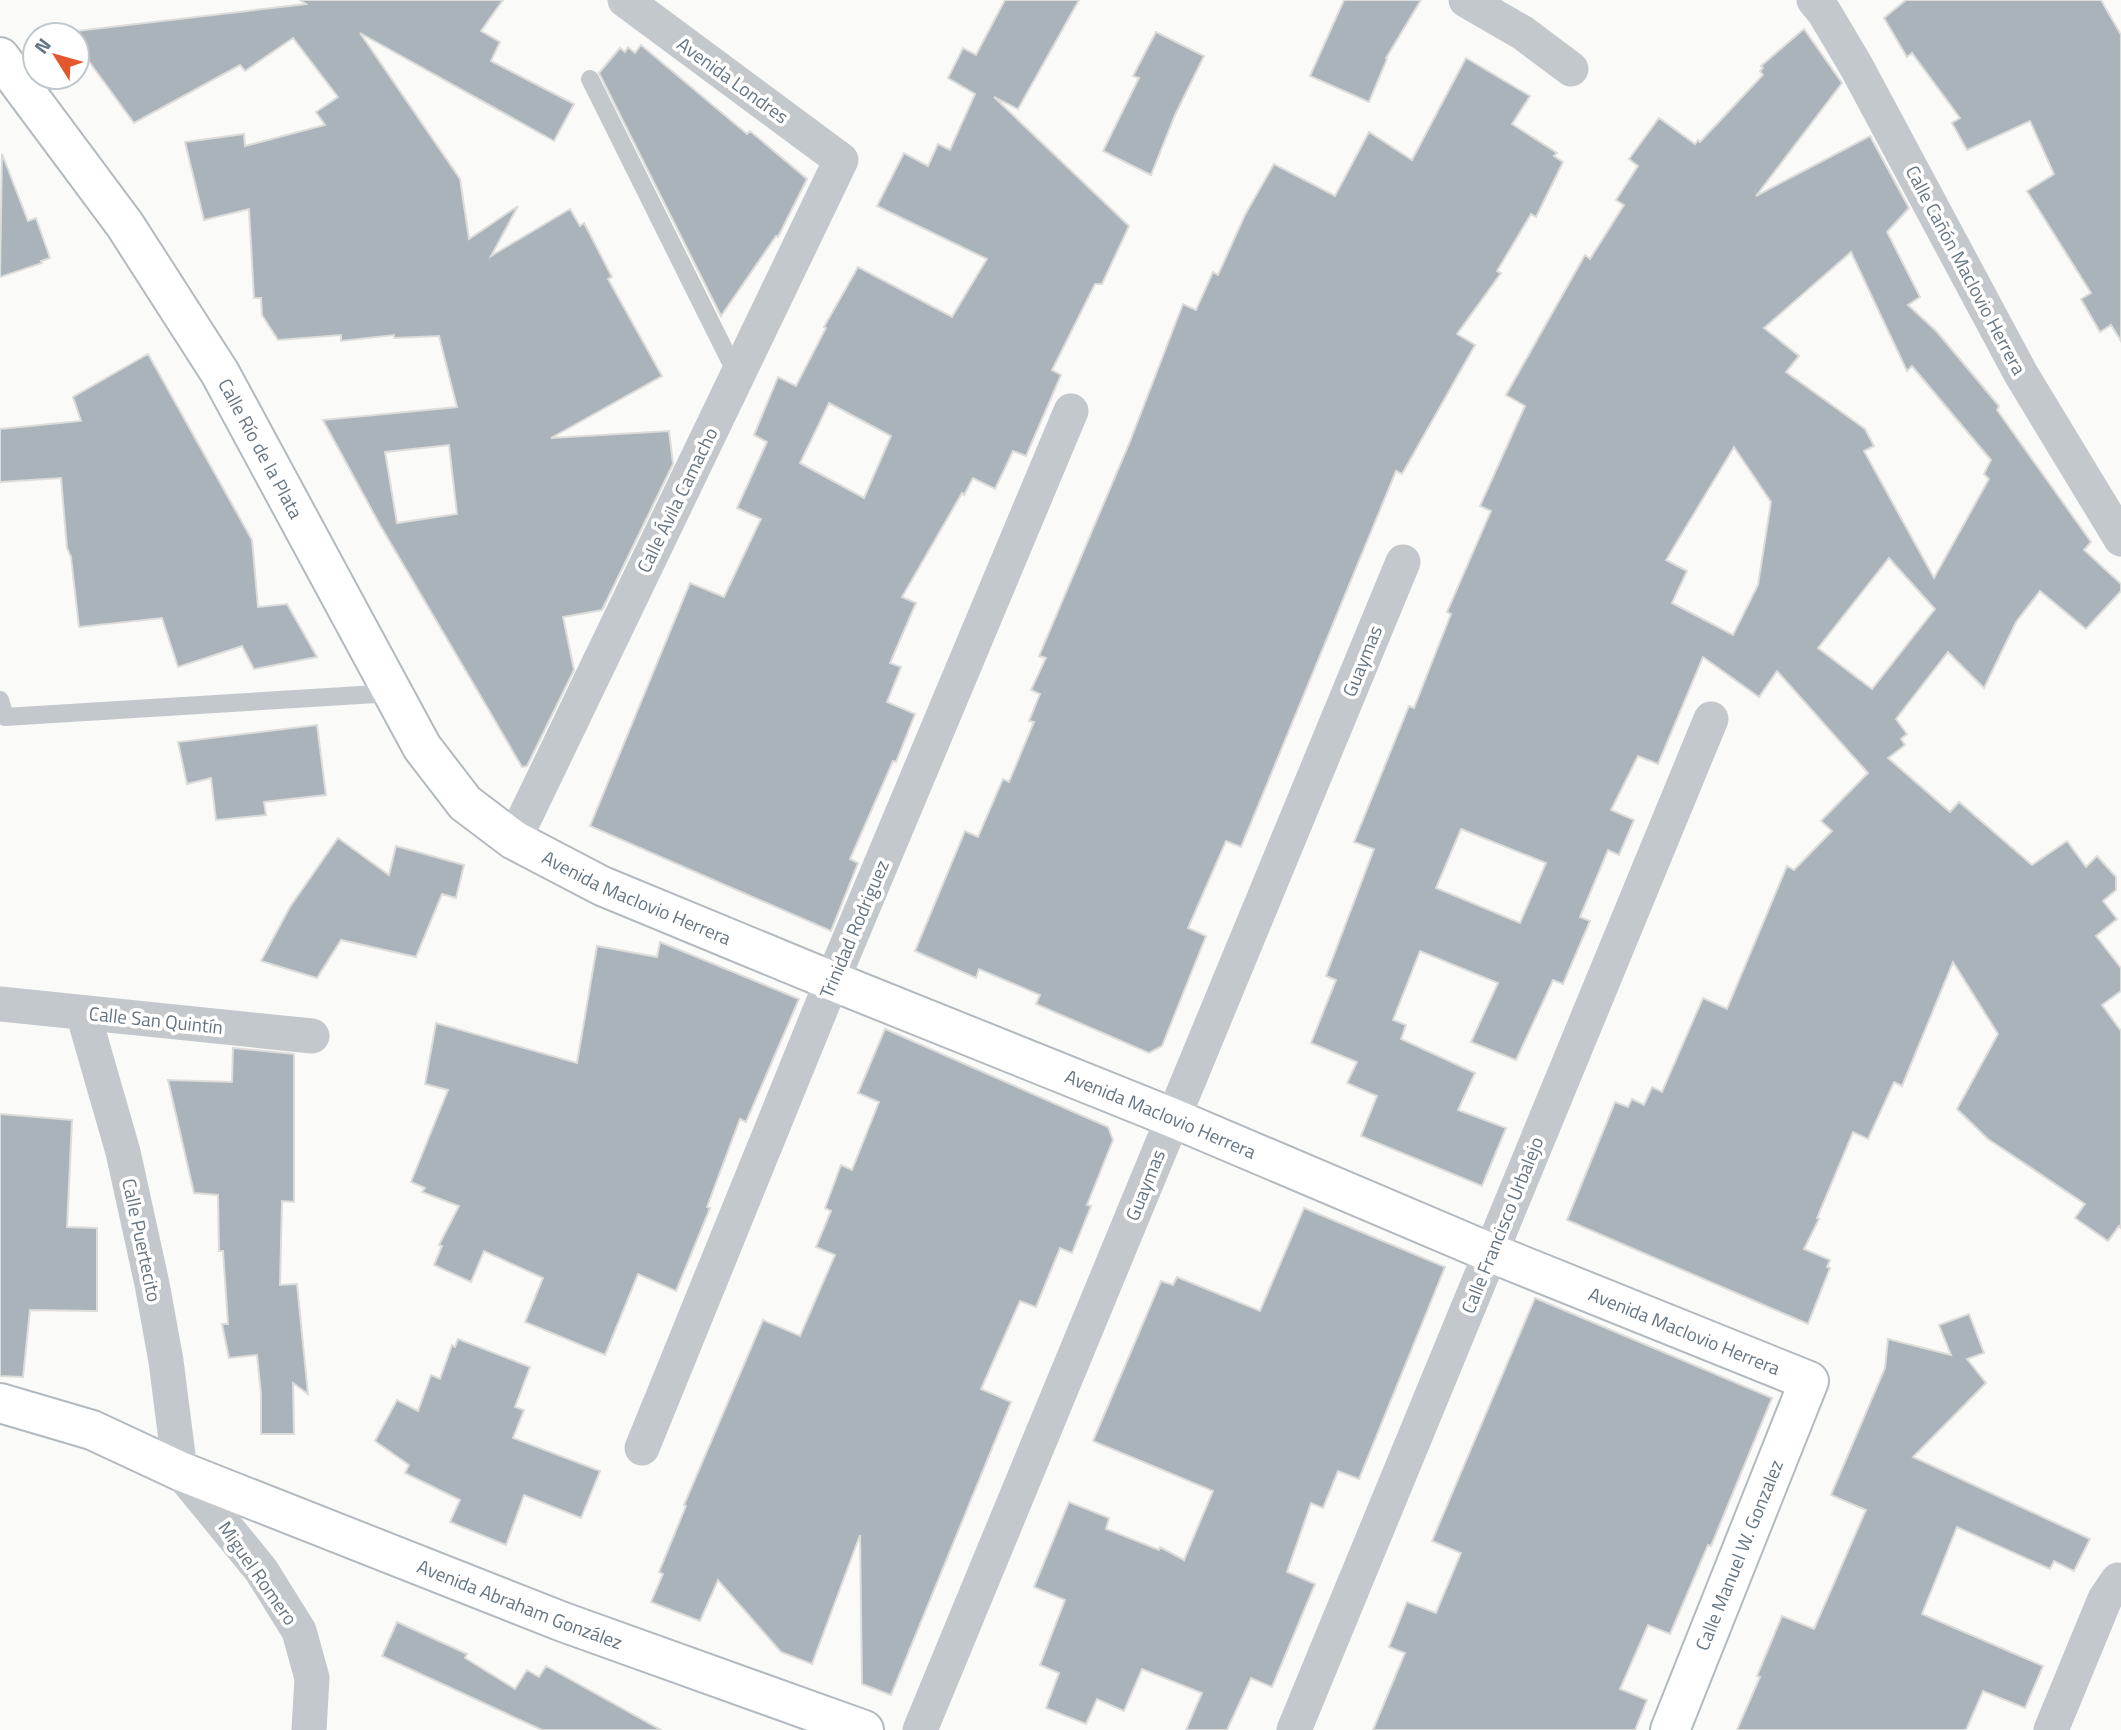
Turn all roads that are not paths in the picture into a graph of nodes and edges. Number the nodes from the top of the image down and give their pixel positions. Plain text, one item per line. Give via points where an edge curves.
1 (625, 0) edge
2 (1466, 0) edge
3 (1814, 0) edge
4 (0, 57) edge
5 (1571, 69) dead end
6 (590, 79) dead end
7 (841, 160) joint
8 (737, 375) junction
9 (1071, 411) dead end
10 (2121, 539) edge
11 (1403, 562) dead end
12 (393, 693) junction
13 (0, 700) edge
14 (1711, 719) dead end
15 (514, 840) junction
16 (832, 981) junction
17 (0, 1004) edge
18 (83, 1013) junction
19 (312, 1036) dead end
20 (1173, 1118) junction
21 (1491, 1253) junction
22 (1809, 1381) joint
23 (0, 1403) edge
24 (642, 1448) dead end
25 (180, 1471) junction
26 (2118, 1580) dead end
27 (309, 1730) edge
28 (864, 1730) edge
29 (920, 1730) edge
30 (1294, 1730) edge
31 (1670, 1730) edge
32 (2051, 1730) edge

1 - 7 street, Avenida Londres
2 - 5 street via 1523,33
3 - 10 street, Calle Cañón Maclovio Herrera via 1856,66 2021,374
4 - 12 main road, Calle Río de la Plata via 125,225 220,373
6 - 8 lane
7 - 8 street, Calle Ávila Camacho
8 - 15 street, Calle Ávila Camacho
9 - 16 street, Trinidad Rodriguez
11 - 20 street, Guaymas
12 - 13 lane via 5,717
12 - 15 main road, Calle Río de la Plata via 422,747 465,803
14 - 21 street, Calle Francisco Urbalejo
15 - 16 main road, Avenida Maclovio Herrera via 602,886
16 - 20 main road, Avenida Maclovio Herrera
16 - 24 street, Trinidad Rodriguez
17 - 18 street, Calle San Quintín
18 - 19 street, Calle San Quintín
18 - 25 street, Calle Puertecito via 123,1152 152,1283
20 - 21 main road, Avenida Maclovio Herrera
20 - 29 street, Guaymas
21 - 22 main road, Avenida Maclovio Herrera
21 - 30 street, Calle Francisco Urbalejo
22 - 31 main road, Calle Manuel W. Gonzalez
23 - 25 main road, Avenida Abraham González via 92,1430
25 - 27 street, Miguel Romero via 261,1570 299,1631 312,1678
25 - 28 main road, Avenida Abraham González via 563,1622
26 - 32 street via 2105,1600

